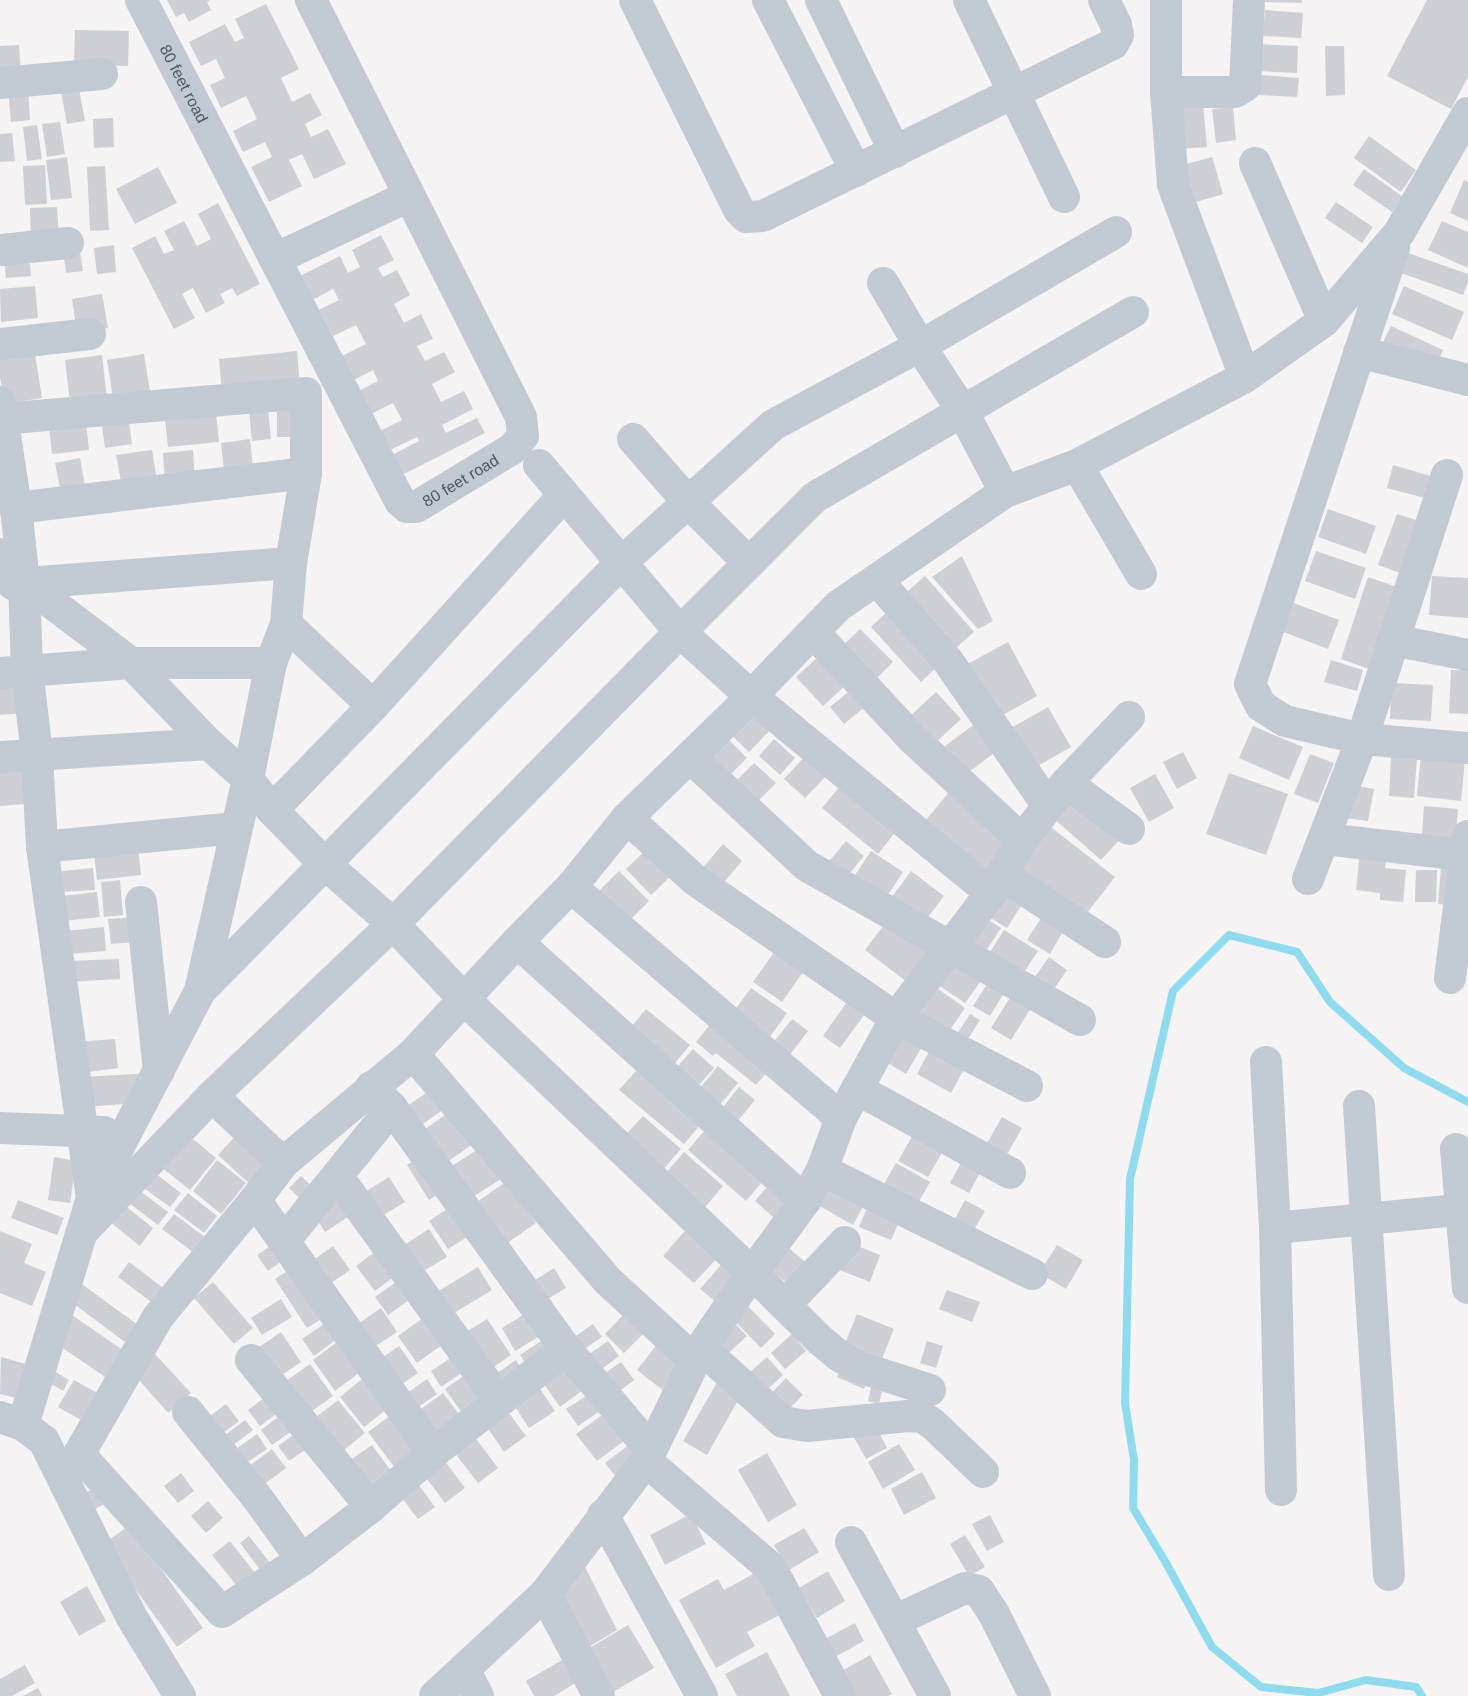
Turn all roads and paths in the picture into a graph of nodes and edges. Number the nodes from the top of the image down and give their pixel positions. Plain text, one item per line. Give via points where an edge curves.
1 (141, 0) edge
2 (311, 0) edge
3 (635, 0) edge
4 (768, 0) edge
5 (821, 0) edge
6 (969, 0) edge
7 (1104, 0) edge
8 (1166, 0) edge
9 (1249, 0) edge
10 (102, 74) dead end
11 (0, 83) edge
12 (1166, 92) junction
13 (1014, 94) junction
14 (1468, 113) edge
15 (895, 152) junction
16 (1255, 163) dead end
17 (856, 171) junction
18 (409, 196) junction
19 (1065, 197) dead end
20 (1116, 232) dead end
21 (1398, 233) junction
22 (68, 243) dead end
23 (0, 250) edge
24 (275, 259) junction
25 (883, 283) dead end
26 (1133, 312) dead end
27 (1324, 321) junction
28 (90, 334) dead end
29 (0, 345) edge
30 (920, 346) junction
31 (1359, 352) junction
32 (1245, 377) junction
33 (1468, 380) edge
34 (963, 412) junction
35 (1, 413) edge
36 (633, 439) dead end
37 (538, 465) dead end
38 (1077, 465) junction
39 (306, 473) junction
40 (1447, 475) dead end
41 (1005, 492) junction
42 (564, 495) junction
43 (688, 502) junction
44 (16, 508) junction
45 (0, 554) edge
46 (621, 562) junction
47 (291, 563) junction
48 (749, 563) junction
49 (1141, 574) dead end
50 (877, 579) junction
51 (12, 584) edge
52 (286, 624) junction
53 (680, 632) junction
54 (814, 633) junction
55 (1393, 640) junction
56 (1468, 655) edge
57 (131, 663) junction
58 (271, 663) junction
59 (14, 671) edge
60 (750, 696) junction
61 (373, 705) junction
62 (1129, 717) dead end
63 (1362, 739) junction
64 (209, 744) junction
65 (1468, 748) edge
66 (37, 754) junction
67 (0, 757) edge
68 (690, 757) junction
69 (248, 779) junction
70 (1057, 794) junction
71 (272, 810) junction
72 (627, 818) junction
73 (236, 828) junction
74 (1129, 829) dead end
75 (1324, 839) junction
76 (1022, 840) junction
77 (1466, 845) edge
78 (42, 847) junction
79 (324, 863) junction
80 (1308, 879) dead end
81 (996, 884) junction
82 (572, 887) junction
83 (141, 902) dead end
84 (393, 924) junction
85 (517, 942) junction
86 (1105, 942) dead end
87 (950, 946) junction
88 (1450, 978) dead end
89 (200, 991) junction
90 (464, 999) junction
91 (896, 1018) junction
92 (1080, 1020) dead end
93 (413, 1054) junction
94 (1266, 1062) dead end
95 (159, 1071) junction
96 (1027, 1086) dead end
97 (857, 1089) junction
98 (212, 1096) junction
99 (382, 1097) junction
100 (1359, 1106) dead end
101 (841, 1118) junction
102 (0, 1128) edge
103 (83, 1131) junction
104 (126, 1133) junction
105 (1455, 1149) dead end
106 (283, 1163) junction
107 (822, 1170) junction
108 (1010, 1173) dead end
109 (337, 1176) junction
110 (92, 1198) junction
111 (255, 1200) junction
112 (805, 1201) junction
113 (1465, 1209) edge
114 (1367, 1218) junction
115 (1275, 1228) junction
116 (82, 1232) junction
117 (284, 1241) junction
118 (845, 1242) dead end
119 (752, 1273) junction
120 (1032, 1274) dead end
121 (1468, 1288) edge
122 (784, 1305) junction
123 (566, 1349) junction
124 (698, 1355) junction
125 (251, 1360) dead end
126 (930, 1390) dead end
127 (499, 1400) junction
128 (188, 1412) dead end
129 (12, 1421) edge
130 (433, 1453) junction
131 (649, 1455) junction
132 (72, 1467) junction
133 (983, 1472) dead end
134 (1281, 1490) dead end
135 (371, 1508) junction
136 (603, 1515) junction
137 (851, 1542) dead end
138 (302, 1560) junction
139 (1389, 1575) dead end
140 (545, 1594) junction
141 (894, 1621) junction
142 (464, 1669) junction
143 (180, 1696) edge
144 (435, 1696) edge
145 (478, 1696) edge
146 (599, 1696) edge
147 (702, 1696) edge
148 (840, 1696) edge
149 (935, 1696) edge
150 (1035, 1696) edge

1 - 24 street, 80 feet road
2 - 18 street, 80 feet road
3 - 17 street via 746,217 763,216
4 - 17 street
5 - 15 street
6 - 13 street
7 - 13 street via 1116,25 1118,35 1113,44
8 - 12 street
9 - 12 street via 1245,86 1235,92
10 - 11 street
12 - 32 street via 1173,185
13 - 15 street
13 - 19 street
14 - 21 street
15 - 17 street
16 - 27 street
18 - 24 street
18 - 24 street, 80 feet road via 521,417 523,436 512,449 416,507 407,507 400,501
20 - 30 street
21 - 27 street
21 - 31 street
22 - 23 street
25 - 30 street
26 - 34 street
27 - 32 street
28 - 29 street
30 - 34 street
30 - 43 street via 772,425
31 - 33 street
31 - 63 street via 1250,684 1262,706 1285,722
32 - 38 street
34 - 41 street
34 - 48 street via 815,497
35 - 39 street via 306,393
35 - 44 street
36 - 43 street
37 - 42 street
38 - 41 street
38 - 49 street
39 - 44 street
39 - 47 street
40 - 55 street
41 - 50 street
42 - 46 street
42 - 61 street
43 - 46 street
43 - 48 street
44 - 51 street
45 - 51 street
46 - 53 street
46 - 79 street
47 - 51 street
47 - 52 street
48 - 53 street
50 - 54 street via 838,606
50 - 70 street
51 - 57 street
51 - 59 street
52 - 58 street
52 - 61 street
53 - 60 street
53 - 84 street
54 - 60 street
54 - 76 street via 913,739
55 - 56 street
55 - 63 street
57 - 58 street
57 - 59 street
57 - 64 street
58 - 69 street
59 - 66 street
60 - 68 street
60 - 81 street
61 - 71 street
62 - 70 street
63 - 65 street
63 - 75 street
64 - 66 street
64 - 69 street
66 - 67 street
66 - 78 street
68 - 72 street
68 - 87 street via 807,866
69 - 71 street
69 - 73 street
70 - 74 street
70 - 76 street
71 - 79 street
72 - 82 street
72 - 91 street via 695,880
73 - 78 street
73 - 89 street
75 - 77 street
75 - 80 street
76 - 81 street
77 - 88 street
78 - 103 street
79 - 84 street
79 - 89 street
81 - 86 street
81 - 87 street
82 - 85 street
82 - 101 street
83 - 95 street
84 - 90 street
84 - 98 street
85 - 90 street
85 - 112 street
87 - 91 street
87 - 92 street
89 - 95 street
90 - 93 street
90 - 119 street
91 - 96 street
91 - 97 street
93 - 99 street
93 - 124 street via 608,1281
94 - 115 street
95 - 104 street
97 - 101 street
97 - 108 street
98 - 106 street
98 - 116 street
99 - 106 street
99 - 109 street
99 - 123 street
100 - 114 street
101 - 107 street
102 - 103 street
103 - 104 street
103 - 110 street
104 - 110 street
105 - 113 street
106 - 111 street
107 - 112 street
107 - 120 street
109 - 117 street
109 - 127 street
110 - 116 street
111 - 117 street
111 - 132 street via 158,1317
112 - 119 street
113 - 114 street
113 - 121 street
114 - 115 street
114 - 139 street
115 - 134 street
116 - 129 street
117 - 130 street
118 - 122 street
119 - 122 street
119 - 124 street
122 - 126 street via 838,1354 860,1367
123 - 127 street
123 - 131 street
124 - 131 street
124 - 133 street via 783,1422 807,1426 908,1416 923,1418
125 - 135 street
127 - 130 street
128 - 138 street
129 - 132 street via 44,1441
130 - 135 street
131 - 136 street
131 - 148 street via 771,1568
132 - 138 street via 222,1612
132 - 143 street via 131,1616
135 - 138 street
136 - 140 street
136 - 147 street
137 - 141 street
140 - 142 street
140 - 146 street
141 - 149 street
141 - 150 street via 965,1588 979,1591
142 - 144 street
142 - 145 street

